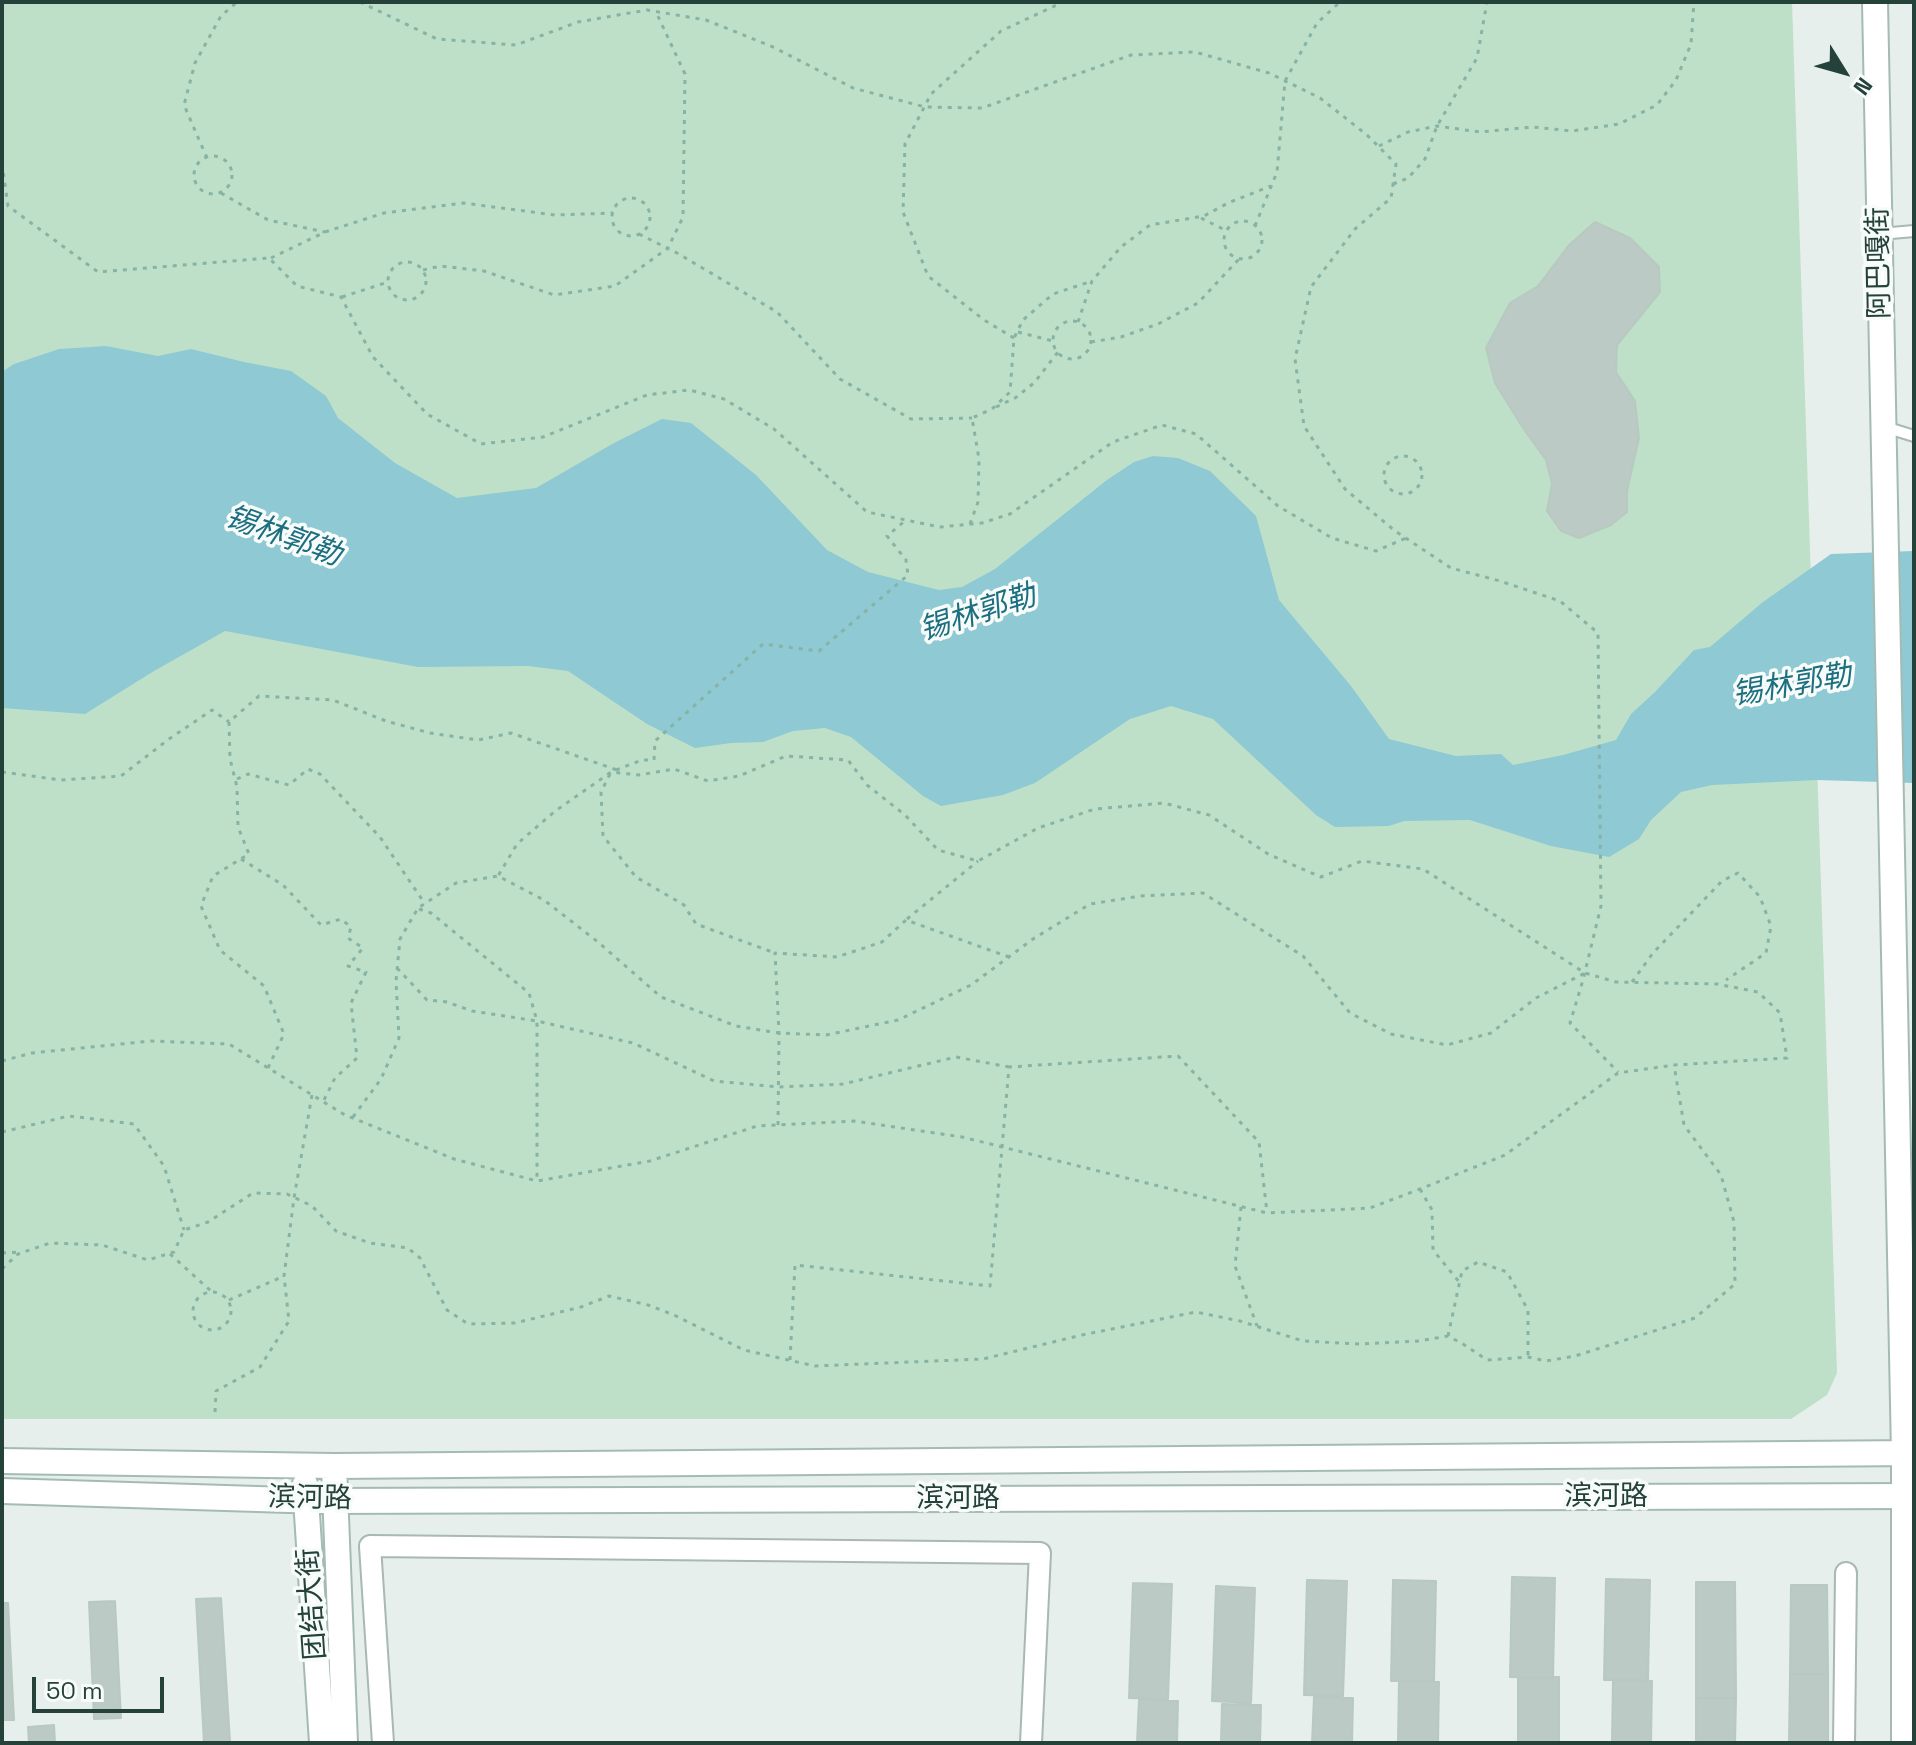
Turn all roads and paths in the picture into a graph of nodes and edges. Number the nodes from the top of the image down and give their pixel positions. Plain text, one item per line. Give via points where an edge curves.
1 (237, 2) edge
2 (360, 2) edge
3 (1063, 2) edge
4 (1340, 2) edge
5 (1487, 2) edge
6 (1694, 2) edge
7 (1875, 2) edge
8 (656, 12) junction
9 (1285, 81) junction
10 (925, 107) junction
11 (1437, 126) junction
12 (1378, 146) junction
13 (207, 158) junction
14 (2, 163) edge
15 (1393, 184) junction
16 (1271, 186) junction
17 (221, 193) junction
18 (613, 213) junction
19 (1199, 217) junction
20 (1255, 226) junction
21 (1227, 231) junction
22 (1914, 231) edge
23 (325, 232) junction
24 (639, 234) junction
25 (1880, 234) junction
26 (668, 248) junction
27 (269, 258) junction
28 (1239, 259) junction
29 (423, 270) junction
30 (1092, 281) junction
31 (388, 282) junction
32 (341, 297) junction
33 (1078, 322) junction
34 (1017, 332) junction
35 (1014, 338) junction
36 (1053, 341) junction
37 (1091, 342) junction
38 (1058, 352) junction
39 (992, 409) junction
40 (972, 418) junction
41 (1884, 426) junction
42 (1914, 436) edge
43 (1421, 471) joint
44 (906, 520) junction
45 (970, 524) junction
46 (1406, 538) junction
47 (229, 722) junction
48 (617, 770) junction
49 (2, 772) edge
50 (611, 772) junction
51 (235, 780) junction
52 (241, 859) junction
53 (978, 861) junction
54 (498, 876) junction
55 (425, 904) junction
56 (418, 908) junction
57 (906, 920) junction
58 (775, 953) junction
59 (1009, 957) junction
60 (397, 968) junction
61 (1585, 973) junction
62 (1726, 980) dead end
63 (1632, 982) junction
64 (537, 1021) junction
65 (779, 1033) junction
66 (2, 1061) edge
67 (1674, 1065) junction
68 (1009, 1067) junction
69 (268, 1068) junction
70 (1618, 1073) junction
71 (779, 1087) junction
72 (312, 1095) junction
73 (323, 1102) junction
74 (352, 1118) junction
75 (778, 1125) junction
76 (2, 1132) edge
77 (1002, 1147) junction
78 (537, 1181) junction
79 (1420, 1189) junction
80 (294, 1198) junction
81 (1241, 1207) junction
82 (1267, 1213) junction
83 (184, 1230) junction
84 (24, 1252) junction
85 (2, 1253) edge
86 (169, 1253) junction
87 (2, 1269) edge
88 (284, 1276) junction
89 (1460, 1283) junction
90 (212, 1292) junction
91 (228, 1300) junction
92 (1257, 1326) junction
93 (1448, 1336) junction
94 (1528, 1357) junction
95 (790, 1360) junction
96 (215, 1412) dead end
97 (1909, 1453) edge
98 (2, 1461) edge
99 (305, 1466) junction
100 (334, 1466) junction
101 (2, 1491) edge
102 (1909, 1496) edge
103 (305, 1500) junction
104 (334, 1500) junction
105 (1846, 1573) dead end
106 (322, 1743) edge
107 (345, 1743) edge
108 (383, 1743) edge
109 (1031, 1743) edge
110 (1844, 1743) edge
111 (1904, 1743) edge

1 - 13 path via 221,16 195,63 184,105
2 - 8 path via 437,39 516,45 578,22
3 - 10 path via 1001,31 931,94
4 - 9 path via 1317,23
5 - 11 path via 1477,58
6 - 11 path via 1691,44 1676,80 1657,105 1619,124 1572,131 1533,127 1480,132
7 - 25 main road, 阿巴嘎街
8 - 10 path via 706,20 853,88
8 - 26 path via 685,74 683,217
9 - 10 path via 1195,52 1131,55 982,108
9 - 12 path via 1320,98
9 - 16 path via 1277,172
10 - 35 path via 905,144 903,212 928,276
11 - 12 path
11 - 15 path via 1425,159 1408,178
12 - 15 path via 1396,164
13 - 17 path via 219,157 229,165 232,177
13 - 17 path via 195,171 196,183 209,194
14 - 27 path via 8,206 98,272
15 - 46 path via 1391,198 1355,229 1311,287 1295,359 1304,426 1345,489
16 - 19 path
16 - 20 path
17 - 23 path via 268,220
18 - 23 path via 555,215 463,203 384,213
18 - 24 path via 617,230 627,236
18 - 24 path via 625,199 643,202 650,219
19 - 21 path
19 - 30 path via 1150,225 1121,247
20 - 21 path via 1242,221
20 - 28 path via 1260,249 1251,258
21 - 28 path via 1225,248
22 - 25 lane
23 - 27 path
24 - 26 path
25 - 41 main road, 阿巴嘎街
26 - 29 path via 615,286 554,295 484,271 441,266
26 - 40 path via 777,312 840,379 911,419
27 - 32 path via 297,286
28 - 37 path via 1198,303 1158,324
29 - 31 path via 400,263
29 - 31 path via 426,283 415,298 397,297
30 - 33 path
30 - 34 path via 1053,294
31 - 32 path
32 - 44 path via 373,357 427,414 481,444 543,437 647,395 689,390 724,399 774,429 867,512
33 - 36 path via 1059,325
33 - 37 path via 1088,330
34 - 35 path
34 - 36 path
35 - 39 path via 1010,392
36 - 38 path
37 - 38 path via 1080,357
38 - 39 path via 1034,383
39 - 40 path
40 - 45 path via 979,459 978,502
41 - 42 lane
41 - 97 main road, 阿巴嘎街
43 - 43 path via 1420,484 1405,494 1393,492 1385,483 1390,461 1402,456 1414,460
44 - 45 path via 940,527
44 - 48 path via 887,536 906,560 908,575 819,651 763,644 655,741 654,760
45 - 46 path via 1010,514 1113,442 1162,425 1196,434 1278,506 1332,538 1376,551
46 - 61 path via 1451,568 1560,601 1598,633 1601,906
47 - 48 path via 259,696 333,700 430,733 478,740 511,733
47 - 49 path via 212,710 121,776 61,780
47 - 51 path
48 - 50 path
50 - 53 path via 639,775 674,769 708,781 739,776 786,756 848,760 867,785 938,850
50 - 54 path via 517,844
50 - 58 path via 601,792 603,836 636,877 684,905 696,924
51 - 52 path via 238,827 249,854
51 - 55 path via 248,774 289,785 308,769 320,774 380,837
52 - 69 path via 213,876 201,906 220,950 264,986 284,1034
52 - 73 path via 283,885 321,925 341,919 351,927 348,938 363,948 348,966 366,972 351,1003 357,1058 335,1078
53 - 57 path
53 - 61 path via 1038,828 1095,809 1164,803 1209,815 1268,854 1321,877 1362,861 1423,869
54 - 55 path via 456,883
54 - 65 path via 544,900 661,997 736,1026
55 - 56 path
56 - 60 path via 400,939
56 - 64 path via 529,993
57 - 58 path via 882,942 837,957
57 - 59 path
58 - 65 path
59 - 61 path via 1090,904 1203,893 1303,956 1350,1013 1391,1034 1447,1045 1491,1033 1536,998
59 - 65 path via 971,985 898,1020 826,1035
60 - 64 path via 427,1000
60 - 74 path via 399,1038 381,1079
61 - 63 path
61 - 70 path via 1570,1023
62 - 63 path via 1766,953 1771,926 1760,897 1738,873 1722,881
63 - 67 path via 1717,984 1758,992 1780,1013 1787,1058
64 - 71 path via 633,1043 714,1081
64 - 78 path
65 - 71 path
66 - 69 path via 151,1041 229,1044
67 - 70 path
67 - 94 path via 1684,1125 1721,1175 1734,1222 1735,1284 1695,1318 1575,1356 1546,1361
68 - 71 path via 956,1057 843,1084
68 - 77 path
68 - 82 path via 1178,1056 1259,1142
69 - 72 path
70 - 79 path via 1505,1155
71 - 75 path
72 - 73 path
72 - 80 path
73 - 74 path
74 - 78 path via 454,1159
75 - 77 path via 854,1121
75 - 78 path via 757,1126 650,1161
76 - 83 path via 69,1116 134,1124 164,1166
77 - 81 path
77 - 95 path via 990,1286 795,1265
79 - 82 path via 1370,1208
79 - 89 path via 1432,1210 1433,1250
80 - 83 path via 253,1193 208,1222
80 - 88 path
80 - 95 path via 312,1206 336,1231 408,1248 420,1258 447,1310 468,1324 515,1323 609,1296 674,1315 744,1350
81 - 82 path
81 - 92 path via 1235,1266
83 - 86 path
84 - 85 path
84 - 86 path via 50,1243 102,1245 148,1260
84 - 87 path
86 - 90 path
88 - 91 path
88 - 96 path via 289,1321 260,1367 216,1391
89 - 93 path
89 - 94 path via 1462,1271 1478,1262 1507,1272 1528,1310
90 - 91 path
90 - 91 path via 200,1296 194,1306 203,1327 214,1330 225,1324 231,1313
92 - 93 path via 1303,1341 1360,1344
92 - 95 path via 1196,1312 983,1359 815,1366
93 - 94 path via 1487,1360
97 - 100 main road, 滨河路
97 - 102 main road
98 - 99 main road, 滨河路
99 - 100 main road, 滨河路
99 - 103 main road, 团结大街
100 - 104 main road, 团结大街
101 - 103 main road, 滨河路
102 - 104 main road, 滨河路
102 - 111 main road
103 - 104 main road, 滨河路
103 - 106 main road, 团结大街
104 - 107 main road, 团结大街
105 - 110 street
108 - 109 street via 370,1546 1040,1553

